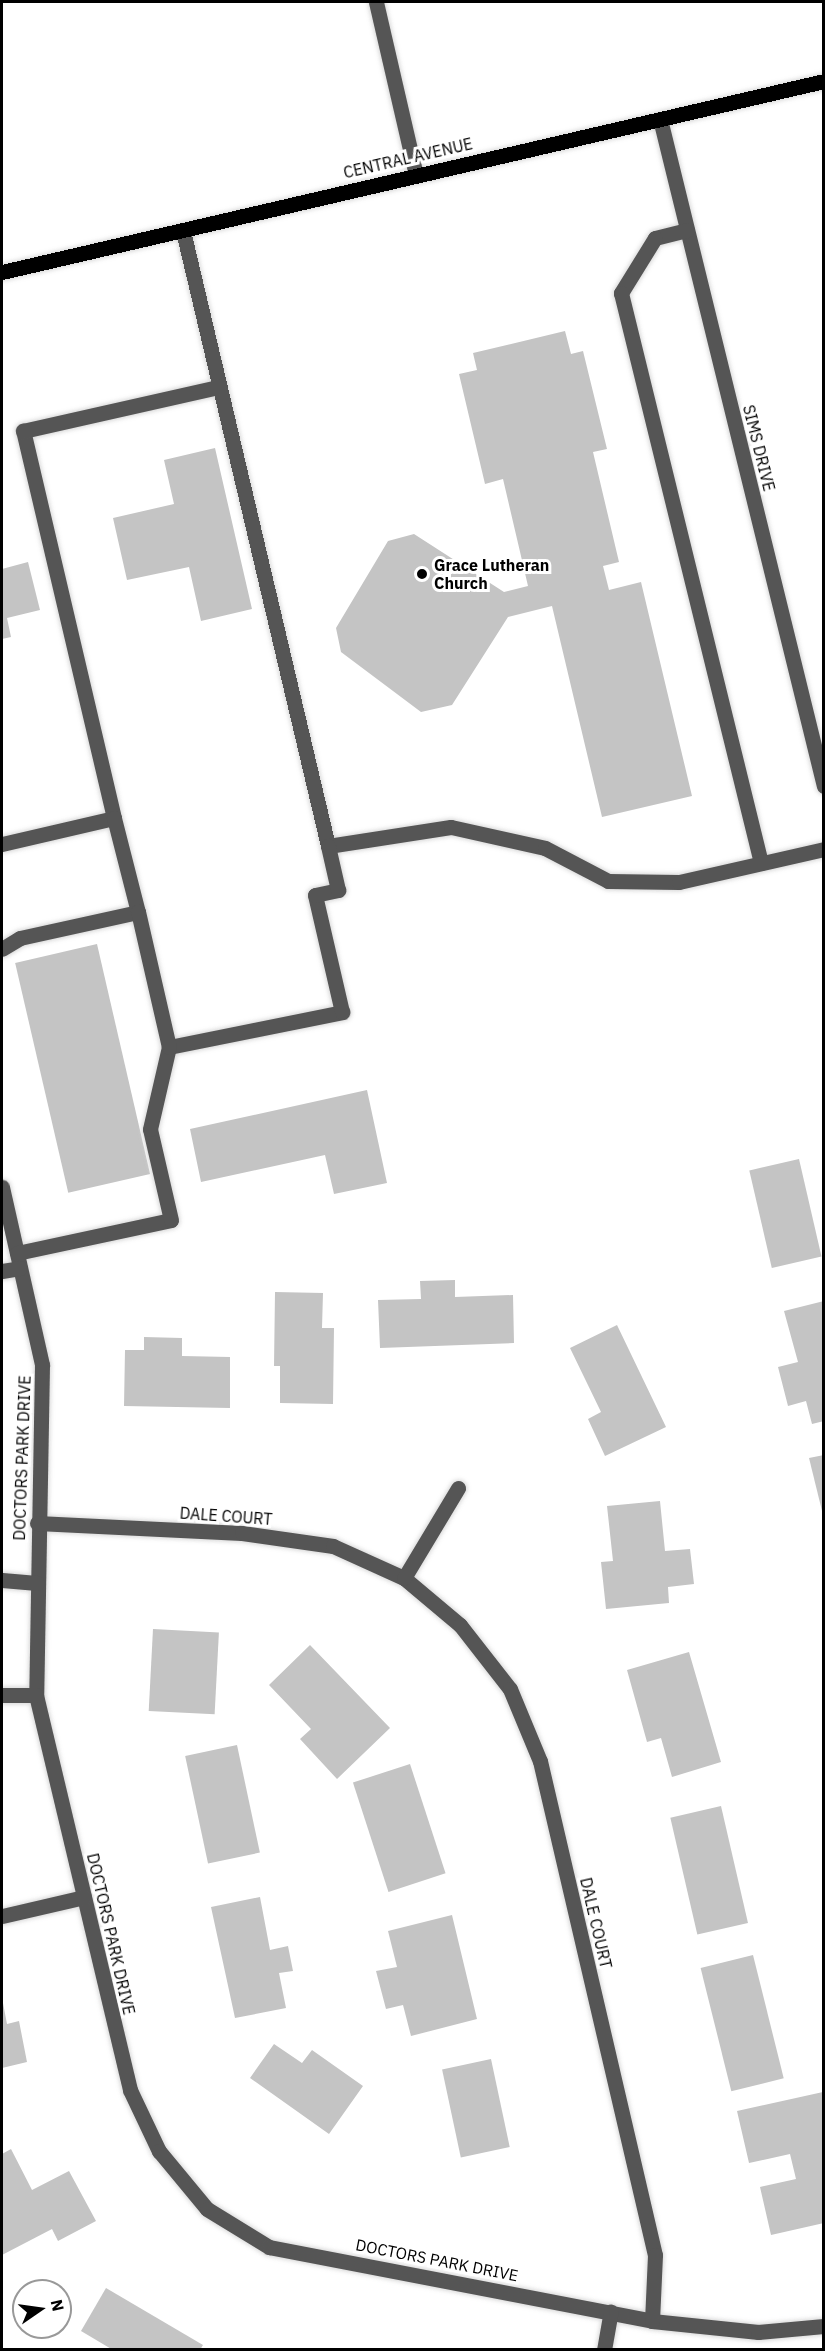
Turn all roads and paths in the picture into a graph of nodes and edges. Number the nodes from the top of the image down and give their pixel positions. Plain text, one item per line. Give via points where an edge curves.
1 (376, 2) edge
2 (824, 81) edge
3 (660, 119) junction
4 (416, 175) junction
5 (687, 230) junction
6 (183, 231) junction
7 (2, 272) edge
8 (219, 387) junction
9 (824, 786) edge
10 (114, 818) junction
11 (2, 844) edge
12 (328, 846) junction
13 (824, 849) edge
14 (761, 863) junction
15 (138, 912) junction
16 (2, 949) edge
17 (168, 1047) junction
18 (2, 1187) edge
19 (19, 1261) junction
20 (2, 1271) edge
21 (458, 1488) dead end
22 (37, 1523) junction
23 (404, 1578) junction
24 (2, 1580) edge
25 (37, 1583) junction
26 (2, 1695) edge
27 (36, 1695) junction
28 (84, 1897) junction
29 (2, 1916) edge
30 (611, 2312) junction
31 (652, 2321) junction
32 (824, 2326) edge
33 (604, 2349) edge

1 - 4 street
2 - 3 main road, CENTRAL AVENUE
3 - 4 main road, CENTRAL AVENUE
3 - 5 street, SIMS DRIVE
4 - 6 main road, CENTRAL AVENUE
5 - 9 street, SIMS DRIVE
5 - 14 street via 655,238 621,293
6 - 7 main road, CENTRAL AVENUE
6 - 8 street
8 - 10 street via 23,430
8 - 12 street
10 - 11 street
10 - 15 street
12 - 14 street via 451,827 545,848 608,881 680,882
12 - 17 street via 338,890 315,895 342,1012
13 - 14 street
15 - 16 street via 20,938
15 - 17 street
17 - 19 street via 150,1129 171,1220
18 - 19 street, DOCTORS PARK DRIVE
19 - 20 street
19 - 22 street, DOCTORS PARK DRIVE via 42,1365
21 - 23 street
22 - 23 street, DALE COURT via 242,1533 333,1546
22 - 25 street, DOCTORS PARK DRIVE
23 - 31 street, DALE COURT via 460,1625 510,1689 540,1761 655,2255
24 - 25 street
25 - 27 street, DOCTORS PARK DRIVE
26 - 27 street
27 - 28 street, DOCTORS PARK DRIVE
28 - 29 street
28 - 30 street, DOCTORS PARK DRIVE via 130,2090 159,2151 207,2209 269,2247
30 - 31 street, DOCTORS PARK DRIVE
30 - 33 street
31 - 32 street, DOCTORS PARK DRIVE via 758,2332

